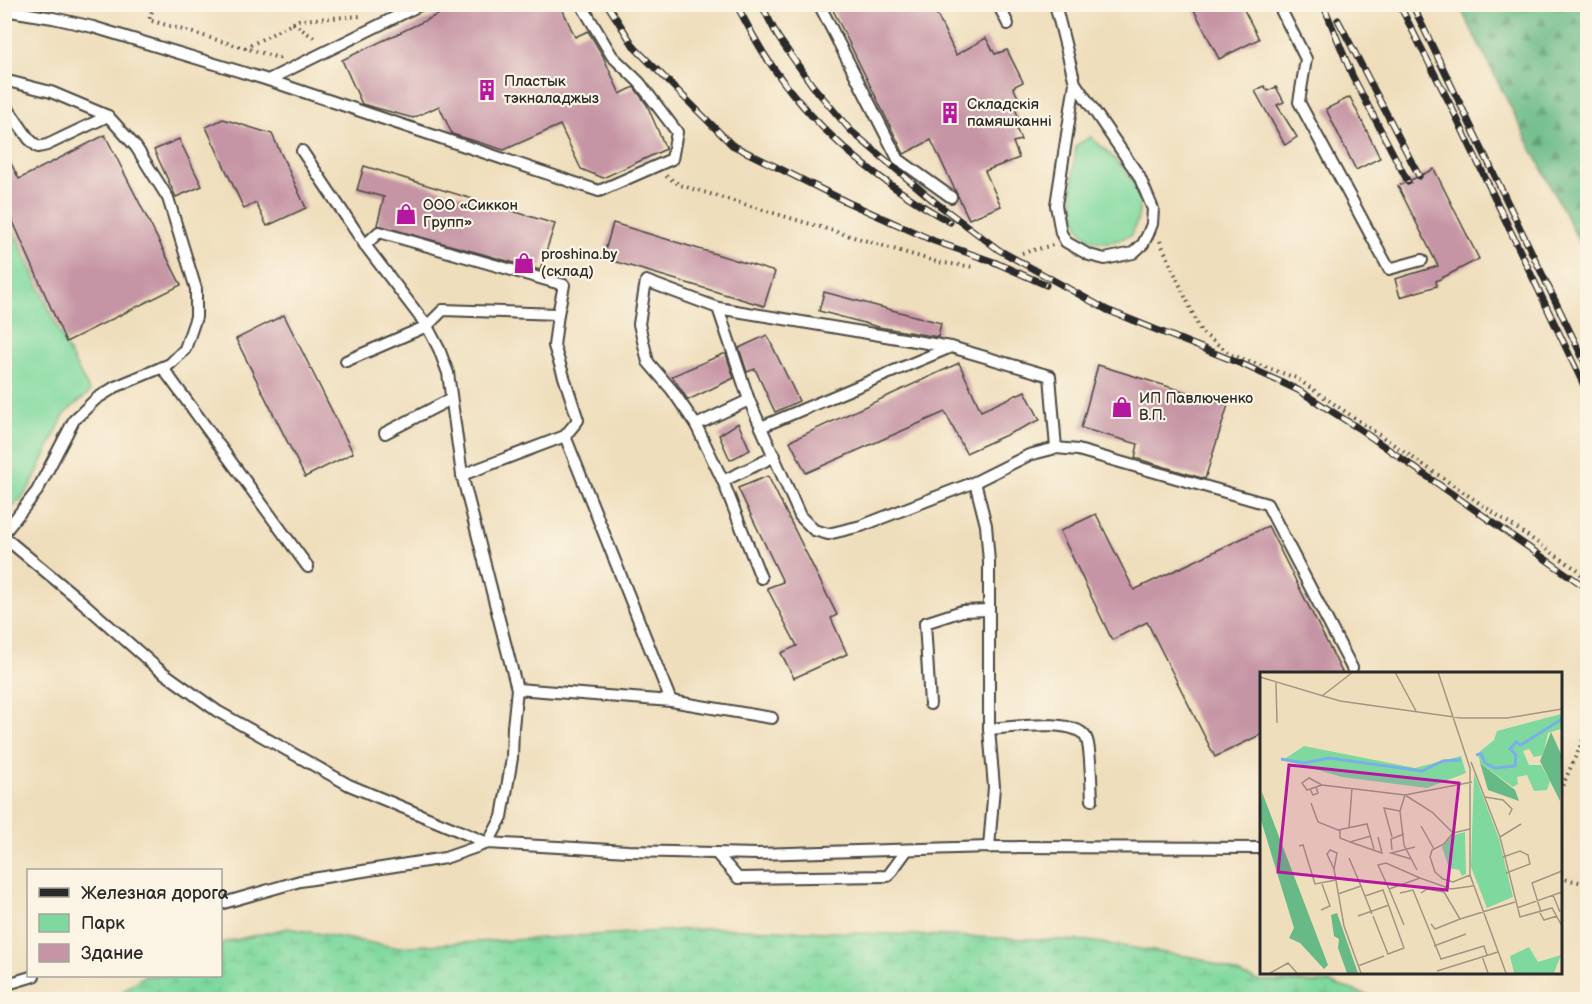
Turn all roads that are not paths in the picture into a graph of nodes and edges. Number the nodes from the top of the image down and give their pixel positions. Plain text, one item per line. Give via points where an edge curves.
1 (422, 4) edge
2 (581, 4) edge
3 (819, 4) edge
4 (998, 4) edge
5 (1055, 4) edge
6 (1278, 4) edge
7 (4, 10) edge
8 (1008, 24) dead end
9 (4, 80) edge
10 (268, 80) junction
11 (1075, 83) junction
12 (4, 103) edge
13 (108, 116) junction
14 (302, 151) dead end
15 (951, 197) dead end
16 (364, 245) junction
17 (1422, 260) dead end
18 (718, 308) junction
19 (558, 314) junction
20 (427, 326) junction
21 (951, 347) junction
22 (346, 361) dead end
23 (162, 368) junction
24 (451, 399) junction
25 (749, 400) junction
26 (696, 425) junction
27 (761, 427) junction
28 (385, 433) dead end
29 (565, 436) junction
30 (1056, 448) junction
31 (775, 456) junction
32 (462, 475) junction
33 (723, 481) junction
34 (975, 482) junction
35 (4, 535) edge
36 (308, 567) dead end
37 (761, 578) dead end
38 (988, 610) junction
39 (1352, 668) dead end
40 (517, 689) junction
41 (671, 701) junction
42 (930, 704) dead end
43 (772, 718) dead end
44 (989, 729) junction
45 (1092, 800) dead end
46 (488, 843) junction
47 (989, 847) junction
48 (1260, 848) edge
49 (907, 850) junction
50 (716, 853) junction
51 (222, 903) edge
52 (28, 977) edge
53 (4, 985) edge

1 - 10 lane
2 - 10 lane via 612,56 639,82 677,132 672,159 599,191
3 - 15 lane via 898,159
4 - 8 lane
5 - 11 lane
6 - 17 lane via 1306,59 1299,102 1389,269
7 - 10 lane via 93,27
9 - 13 lane via 51,92
11 - 11 lane via 1056,205 1061,233 1066,242 1089,255 1105,259 1134,253 1152,224 1153,209 1140,176
12 - 13 lane via 38,147
13 - 23 lane via 136,147 168,198 196,289 196,317 185,349
14 - 16 lane
16 - 19 lane via 379,232 564,285
16 - 20 lane
18 - 21 lane
18 - 25 lane
18 - 26 lane via 646,281 639,324 648,362
19 - 20 lane via 443,309
19 - 29 lane via 554,346 578,420
20 - 22 lane
20 - 24 lane via 448,373
21 - 27 lane
21 - 30 lane via 1050,375
23 - 35 lane via 115,387 74,420 37,491
23 - 36 lane
24 - 28 lane
24 - 32 lane
25 - 26 lane
25 - 27 lane
26 - 33 lane
27 - 31 lane
29 - 32 lane
29 - 41 lane
30 - 34 lane via 1029,455
30 - 39 lane via 1078,450 1267,504
31 - 33 lane
31 - 34 lane via 800,516 814,530 828,534 861,526
32 - 40 lane
33 - 37 lane
34 - 38 lane via 986,525
35 - 46 lane via 157,668 217,711 349,785
38 - 42 lane via 962,611 926,623
38 - 44 lane
40 - 41 lane
40 - 46 lane via 512,758 502,817
41 - 43 lane
44 - 45 lane via 1057,725 1079,730 1086,738
44 - 47 lane via 994,787
46 - 50 lane
46 - 51 lane via 445,858 300,881
47 - 48 lane
47 - 49 lane
49 - 50 lane
49 - 50 lane via 888,876 738,878
52 - 53 lane

